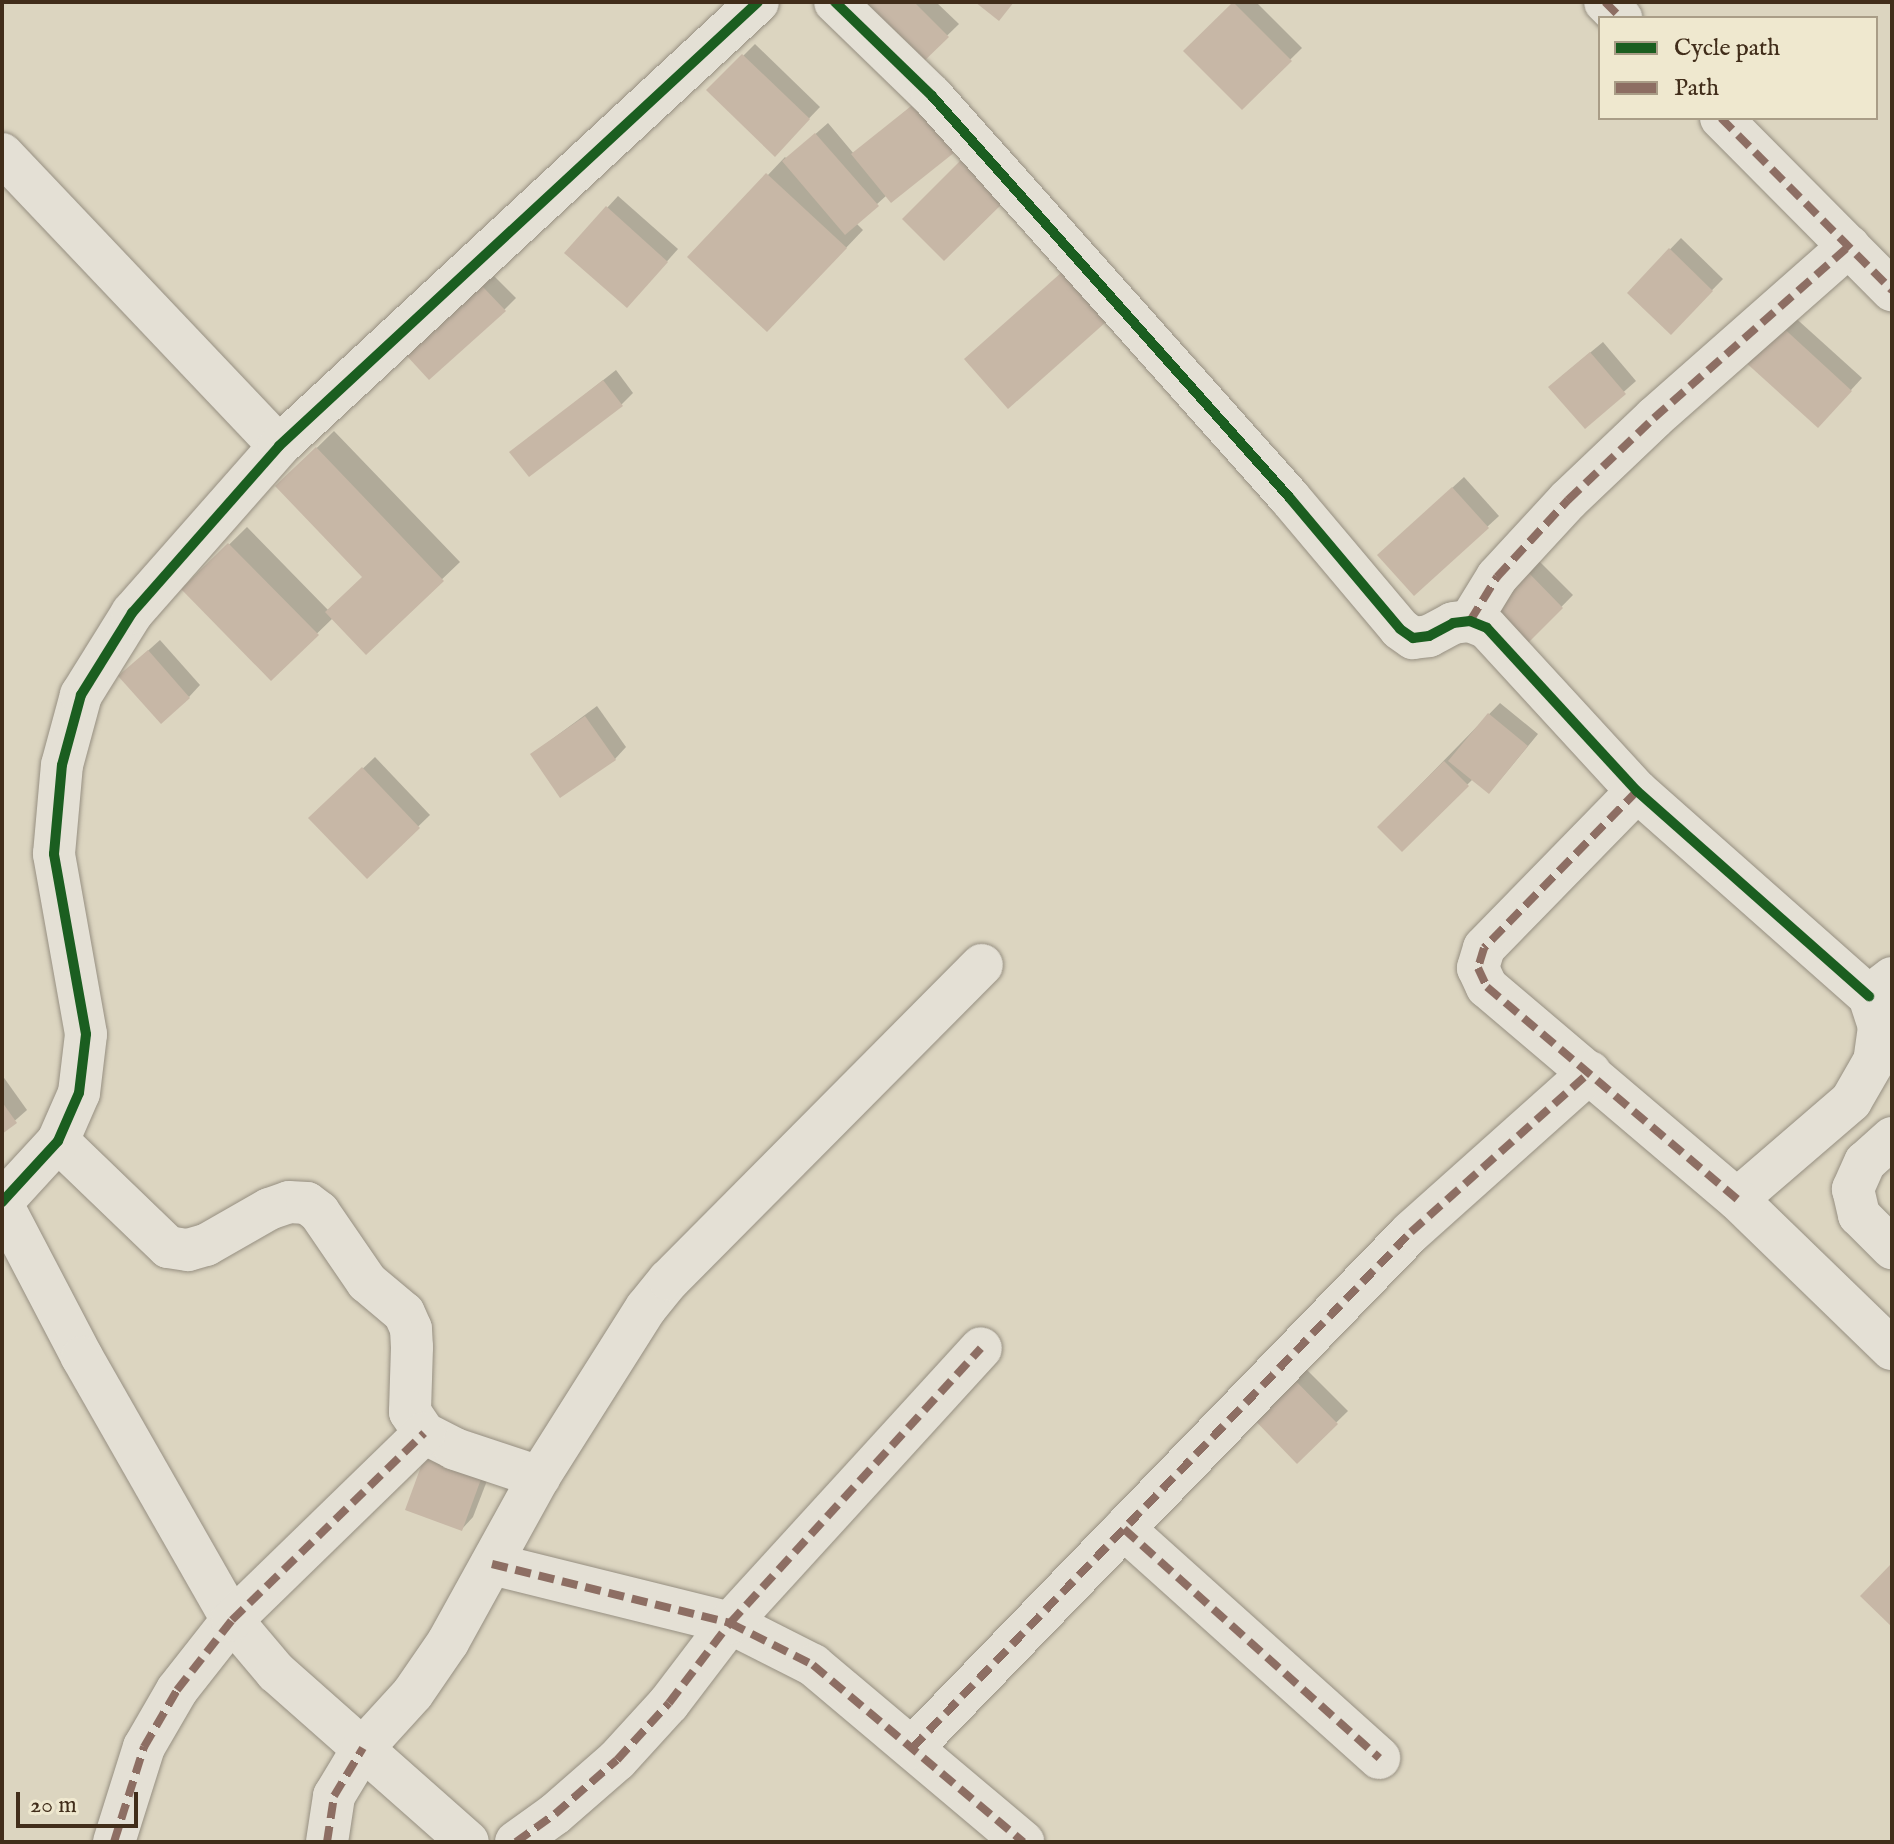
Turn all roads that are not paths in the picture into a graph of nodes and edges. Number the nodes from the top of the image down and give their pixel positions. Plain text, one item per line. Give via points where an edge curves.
1 (758, 2) edge
2 (835, 2) edge
3 (1723, 120) edge
4 (2, 154) edge
5 (1849, 246) junction
6 (1892, 290) edge
7 (279, 446) junction
8 (1470, 621) junction
9 (1637, 791) junction
10 (982, 965) dead end
11 (1881, 987) edge
12 (1590, 1072) junction
13 (1892, 1138) edge
14 (58, 1141) junction
15 (1737, 1199) junction
16 (2, 1203) edge
17 (1892, 1248) edge
18 (981, 1348) dead end
19 (1892, 1349) edge
20 (424, 1433) junction
21 (539, 1477) junction
22 (1124, 1529) junction
23 (492, 1564) junction
24 (232, 1620) junction
25 (730, 1623) junction
26 (363, 1748) junction
27 (912, 1748) junction
28 (1379, 1758) dead end
29 (114, 1842) edge
30 (327, 1842) edge
31 (468, 1842) edge
32 (516, 1842) edge
33 (1023, 1842) edge

1 - 7 street
2 - 8 street via 932,96 1400,629 1413,638
3 - 5 street
4 - 7 street
5 - 6 street
5 - 8 street via 1568,500 1497,577
7 - 14 street via 132,613 81,695 62,765 54,854 86,1034 79,1093
8 - 9 street via 1487,628
9 - 11 street
9 - 12 street via 1484,948 1478,968 1487,987
10 - 21 street via 669,1280
11 - 15 street via 1874,1061 1851,1101
12 - 15 street
12 - 22 street via 1411,1232
13 - 17 street via 1865,1162 1853,1189 1859,1215
14 - 16 street
14 - 20 street via 168,1247 188,1250 206,1245 289,1202 307,1203 319,1212 367,1282 404,1313 411,1329 410,1412
15 - 19 street
16 - 24 street via 82,1357
18 - 25 street
20 - 21 street
20 - 24 street
21 - 23 street
22 - 27 street
22 - 28 street
23 - 25 street
23 - 26 street via 413,1693
24 - 26 street via 276,1672
24 - 29 street via 177,1690 144,1747
25 - 27 street via 813,1665
25 - 32 street via 617,1760
26 - 30 street via 334,1796
26 - 31 street
27 - 33 street

